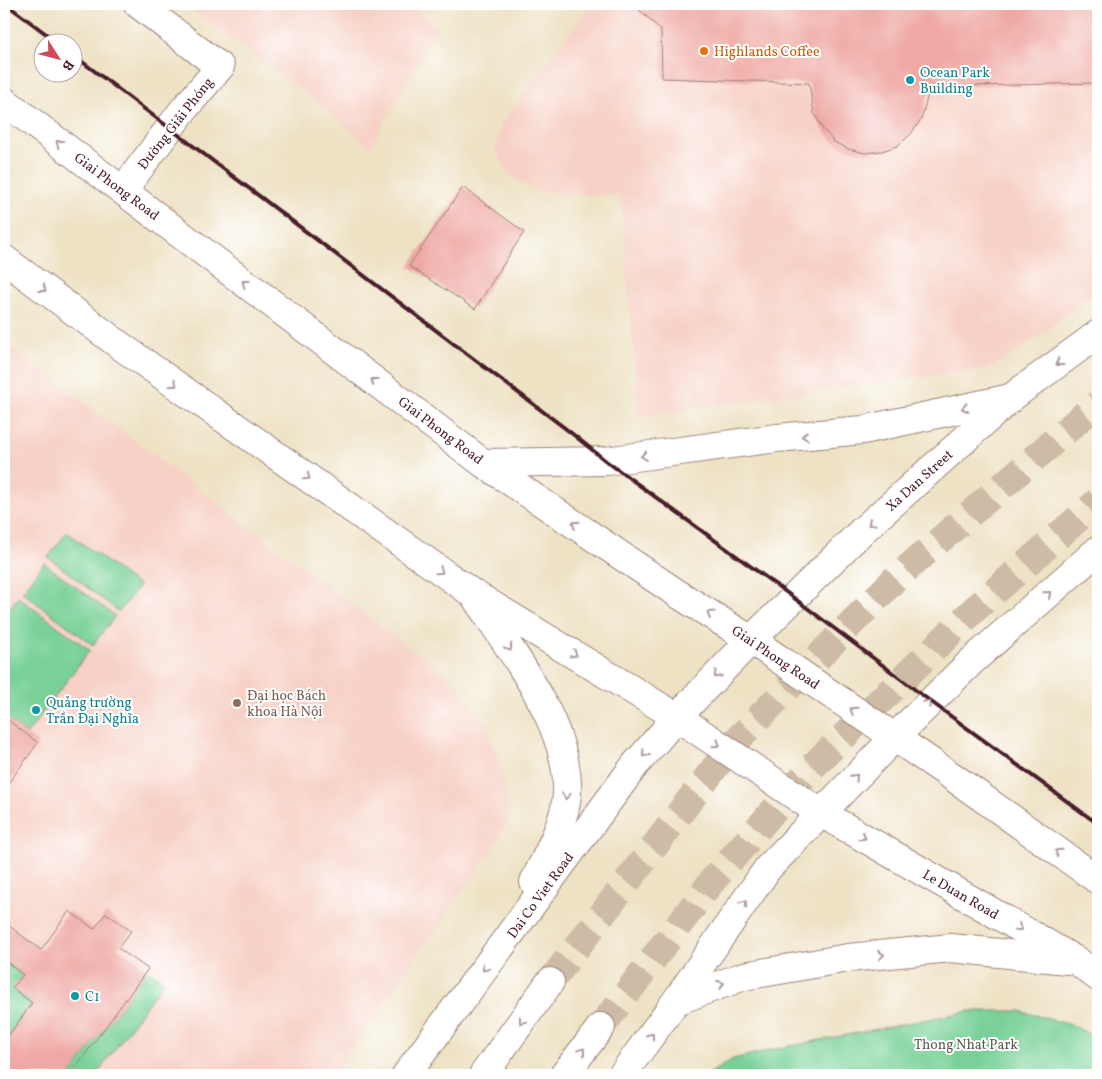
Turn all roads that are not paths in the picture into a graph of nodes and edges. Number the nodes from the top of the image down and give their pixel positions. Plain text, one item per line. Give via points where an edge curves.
1 (138, 4) edge
2 (4, 101) edge
3 (123, 190) junction
4 (4, 260) edge
5 (1098, 334) edge
6 (1012, 398) junction
7 (483, 463) junction
8 (1098, 550) edge
9 (472, 593) junction
10 (751, 640) junction
11 (677, 717) junction
12 (894, 738) junction
13 (821, 813) junction
14 (1098, 880) edge
15 (510, 936) junction
16 (1088, 969) edge
17 (550, 982) tunnel mouth
18 (676, 1001) junction
19 (601, 1027) tunnel mouth
20 (406, 1075) edge
21 (484, 1075) edge
22 (564, 1075) edge
23 (622, 1075) edge

1 - 3 main road, Đường Giải Phóng via 220,66
3 -> 2 main road, Giai Phong Road
7 -> 3 main road, Giai Phong Road
4 -> 9 main road
5 -> 6 main road, Xa Dan Street
6 -> 7 main road via 863,430 606,461
6 -> 10 main road, Xa Dan Street via 862,531
10 -> 7 main road, Giai Phong Road
12 -> 8 main road via 972,661
9 -> 11 main road
9 -> 15 main road via 522,666 558,734 566,762 567,795 557,833
10 -> 11 main road, Xa Dan Street
12 -> 10 main road, Giai Phong Road
11 -> 13 main road
11 -> 15 main road, Dai Co Viet Road via 635,766
13 -> 12 main road
14 -> 12 main road
13 -> 16 main road, Le Duan Road
18 -> 13 main road via 768,868
15 -> 20 main road, Dai Co Viet Road
18 -> 16 main road via 744,976 848,958 951,948
17 -> 21 main road
23 -> 18 main road
22 -> 19 main road

